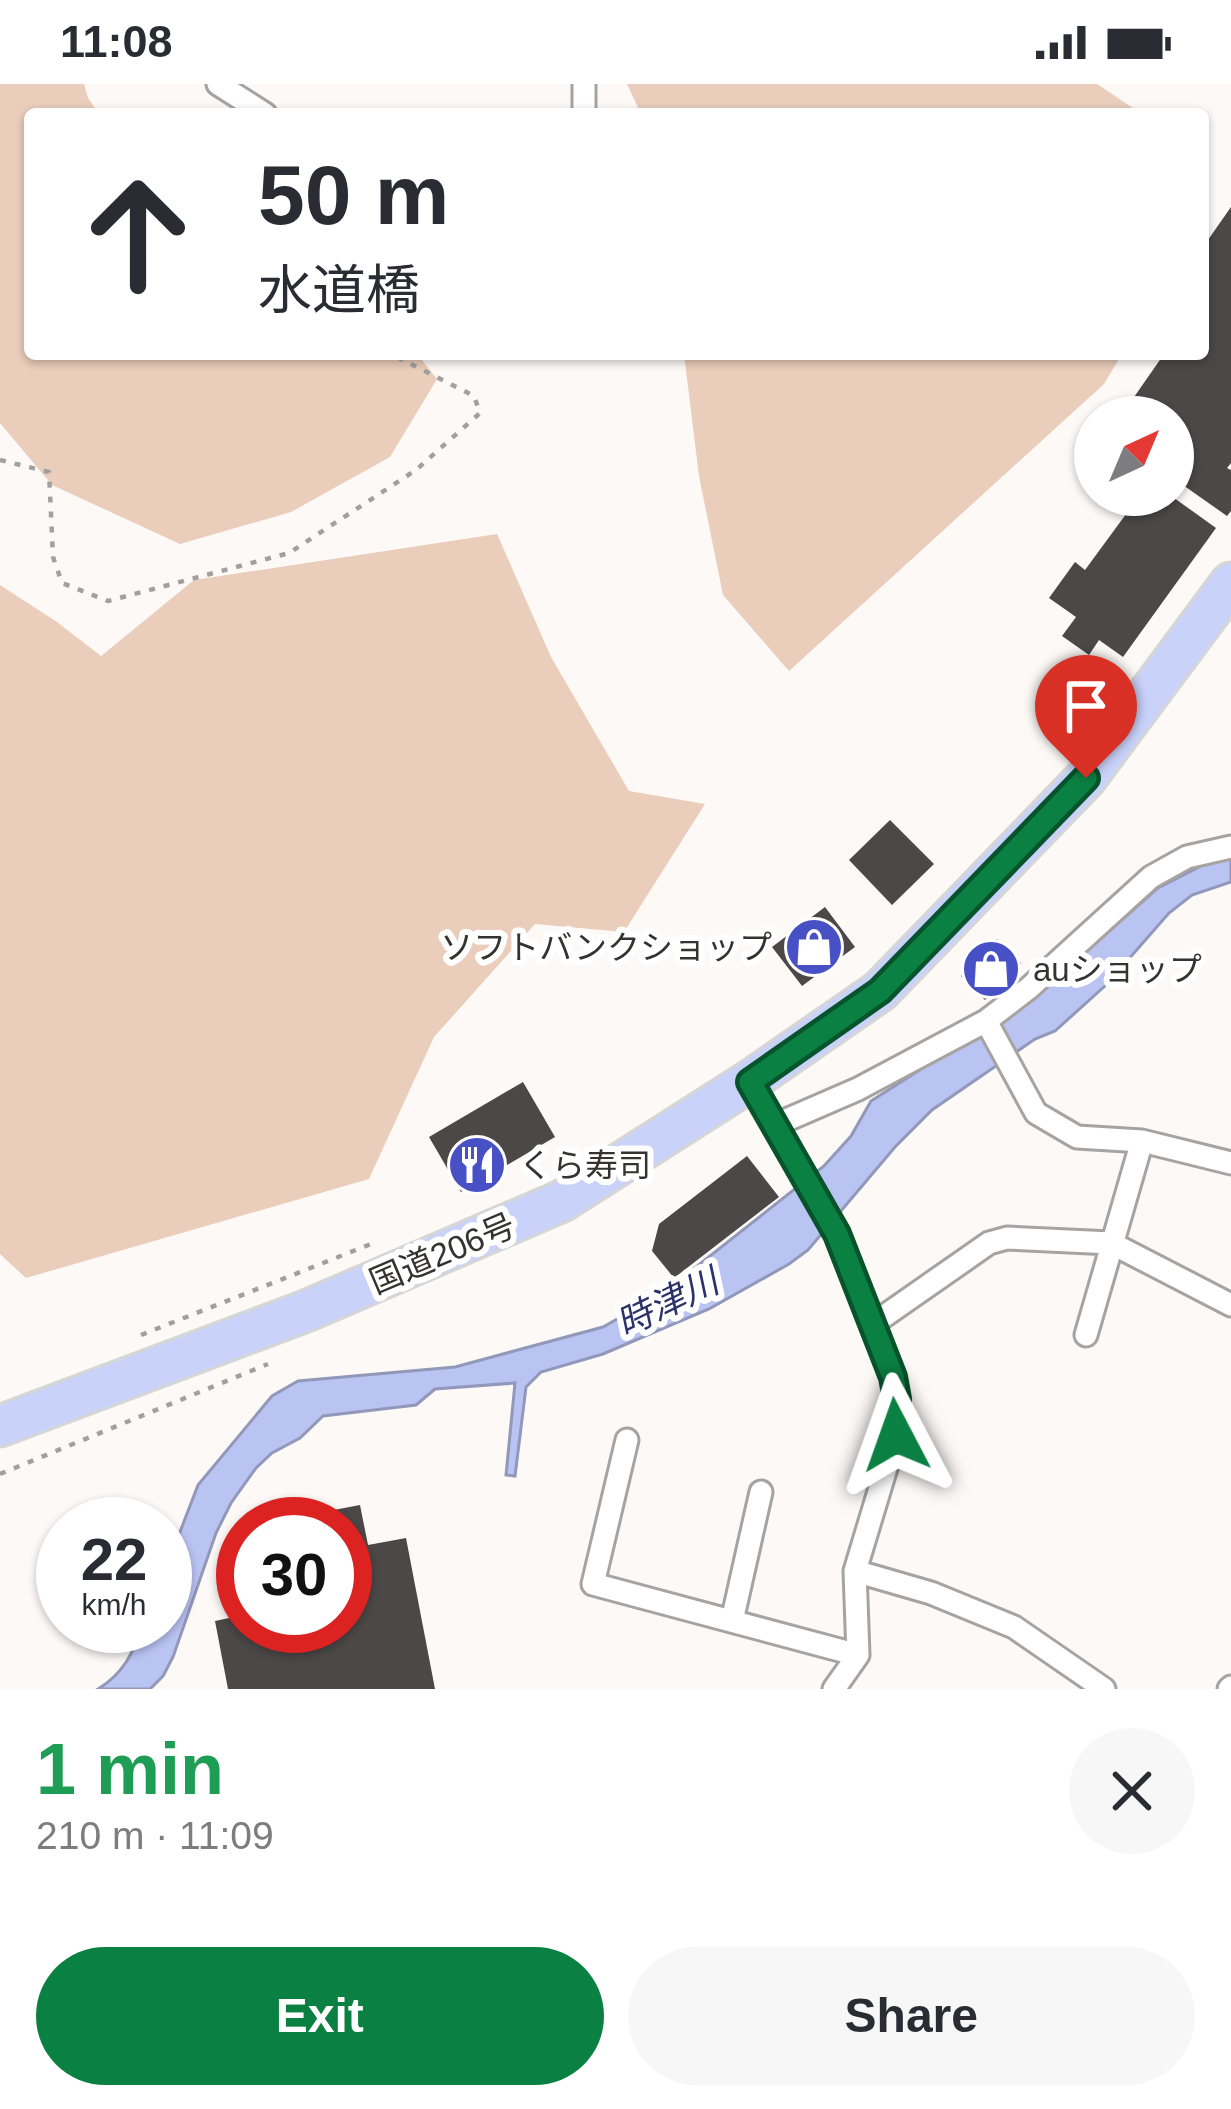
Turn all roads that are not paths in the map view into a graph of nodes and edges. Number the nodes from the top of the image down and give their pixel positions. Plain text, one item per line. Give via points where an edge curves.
1 (218, 84) edge
2 (256, 108) edge
3 (1231, 583) edge
4 (1231, 847) edge
5 (986, 1021) junction
6 (750, 1082) junction
7 (775, 1125) junction
8 (1142, 1142) junction
9 (1231, 1162) edge
10 (1111, 1243) junction
11 (1231, 1305) edge
12 (873, 1324) junction
13 (1086, 1335) dead end
14 (0, 1426) edge
15 (627, 1440) dead end
16 (761, 1492) dead end
17 (855, 1571) junction
18 (732, 1622) junction
19 (858, 1655) junction
20 (834, 1689) edge
21 (1104, 1689) edge

1 - 2 street
3 - 6 highway, 国道206号 via 1086,778 880,991
4 - 5 street via 1150,877
5 - 7 street
5 - 8 street via 1036,1113 1077,1136
6 - 7 street
6 - 14 highway, 国道206号 via 562,1201 285,1319
7 - 12 street via 837,1234
8 - 9 street
8 - 10 street
10 - 11 street
10 - 12 street via 989,1243
10 - 13 street
12 - 17 street via 893,1377 896,1435
15 - 18 street via 593,1584
16 - 18 street
17 - 19 street
17 - 21 street via 1014,1627
18 - 19 street
19 - 20 street

